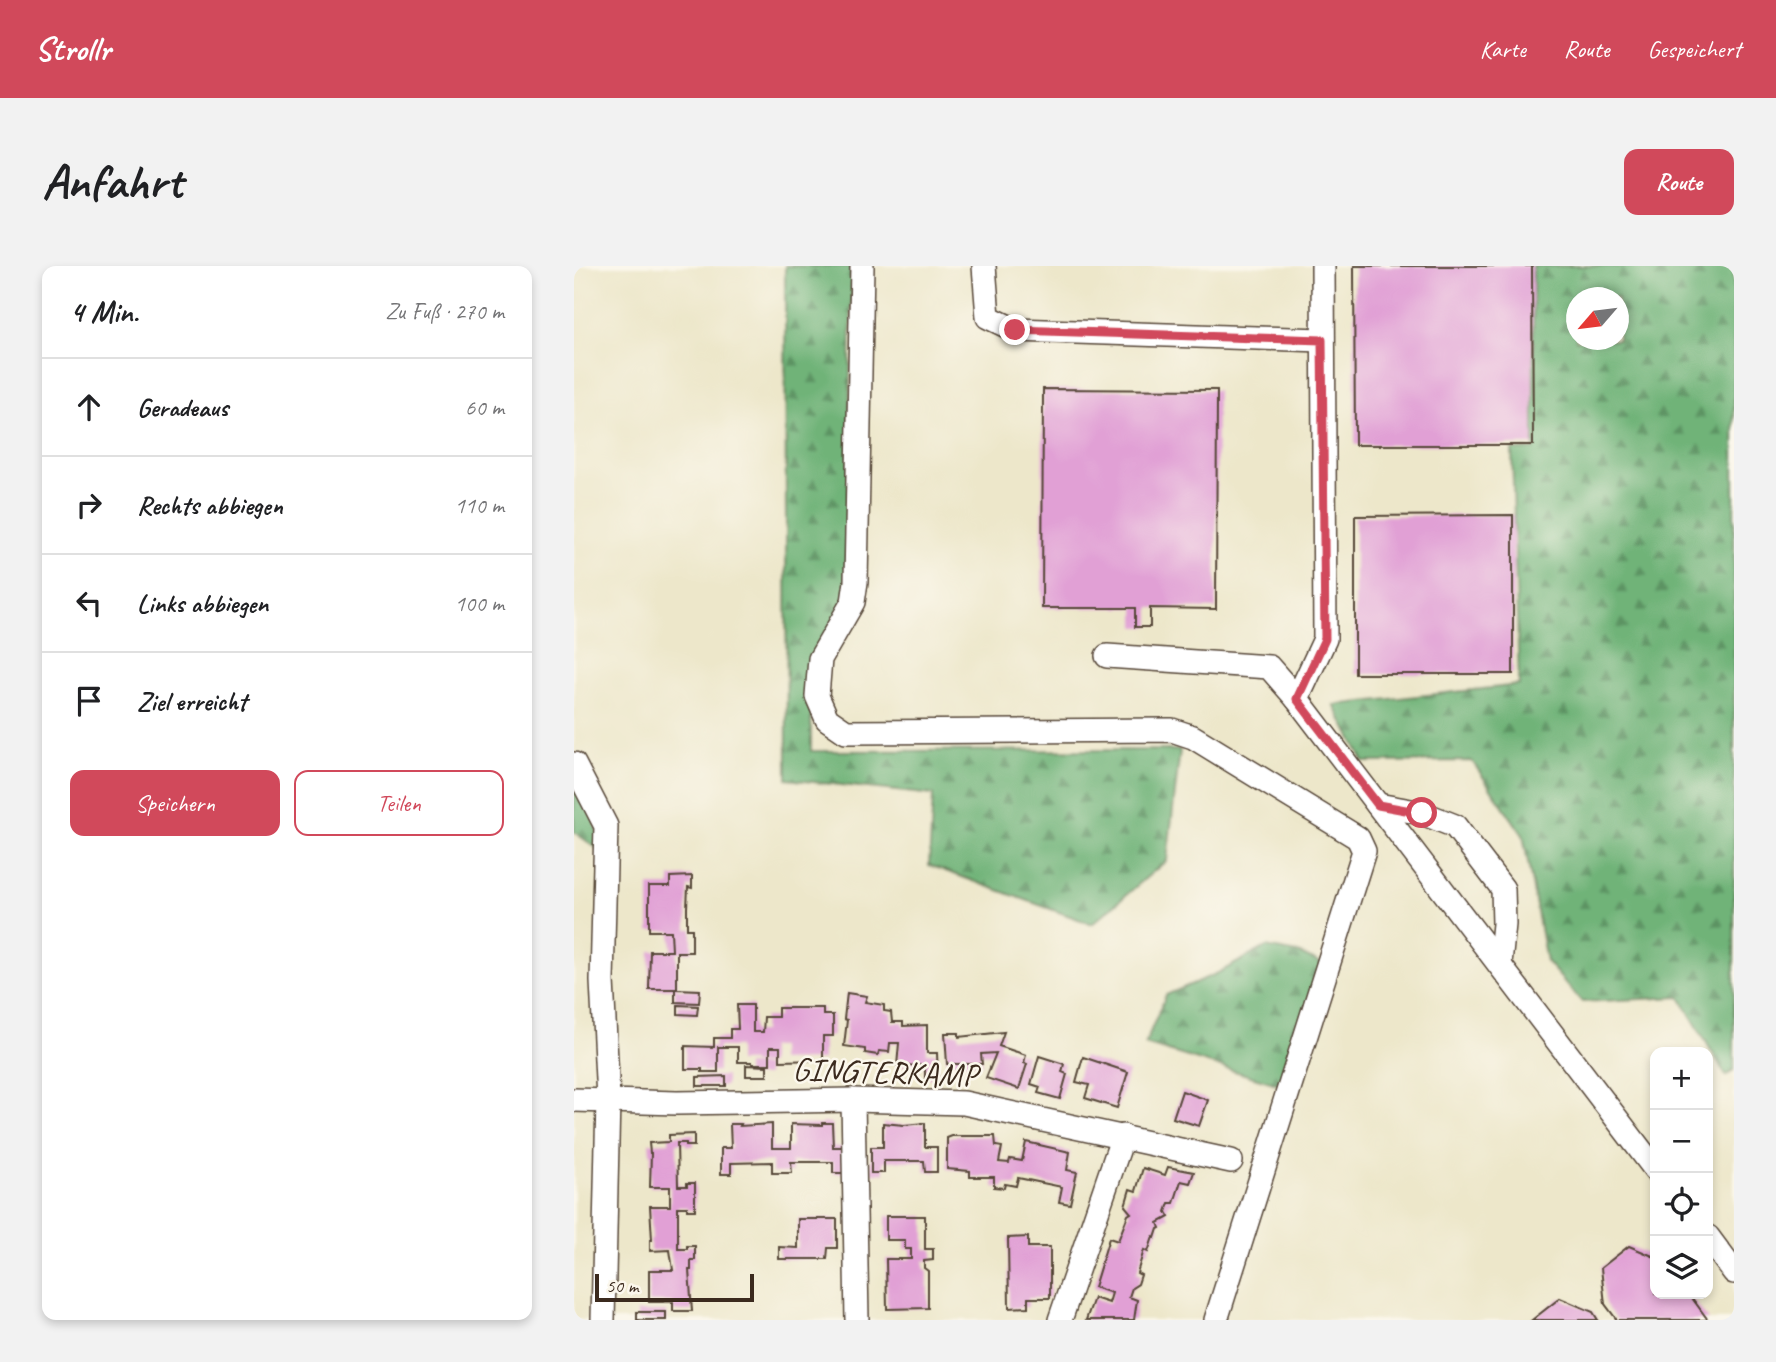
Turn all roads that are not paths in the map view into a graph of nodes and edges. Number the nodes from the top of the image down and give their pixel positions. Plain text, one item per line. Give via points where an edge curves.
1 (862, 266) edge
2 (984, 266) edge
3 (1323, 266) edge
4 (1322, 340) junction
5 (1107, 656) dead end
6 (1297, 699) junction
7 (574, 764) edge
8 (1378, 805) junction
9 (1500, 964) junction
10 (574, 1100) edge
11 (608, 1100) junction
12 (853, 1100) junction
13 (1123, 1136) junction
14 (1231, 1161) dead end
15 (1650, 1162) edge
16 (1713, 1244) edge
17 (1734, 1272) edge
18 (603, 1320) edge
19 (858, 1320) edge
20 (1060, 1320) edge
21 (1216, 1320) edge

1 - 21 street via 856,582 853,603 820,659 817,696 827,719 846,732 1172,730 1193,737 1358,838 1364,851
2 - 4 street via 988,317 1015,330
3 - 4 street
4 - 6 street via 1325,639
5 - 6 street via 1269,667
6 - 8 street
7 - 11 street via 606,826 602,981
8 - 9 street
8 - 9 street via 1422,813 1455,826 1503,889
9 - 15 street
10 - 11 street, GINGTERKAMP
11 - 12 street, GINGTERKAMP
11 - 18 street
12 - 13 street, GINGTERKAMP via 964,1103
12 - 19 street
13 - 14 street, GINGTERKAMP
13 - 20 street
16 - 17 street

